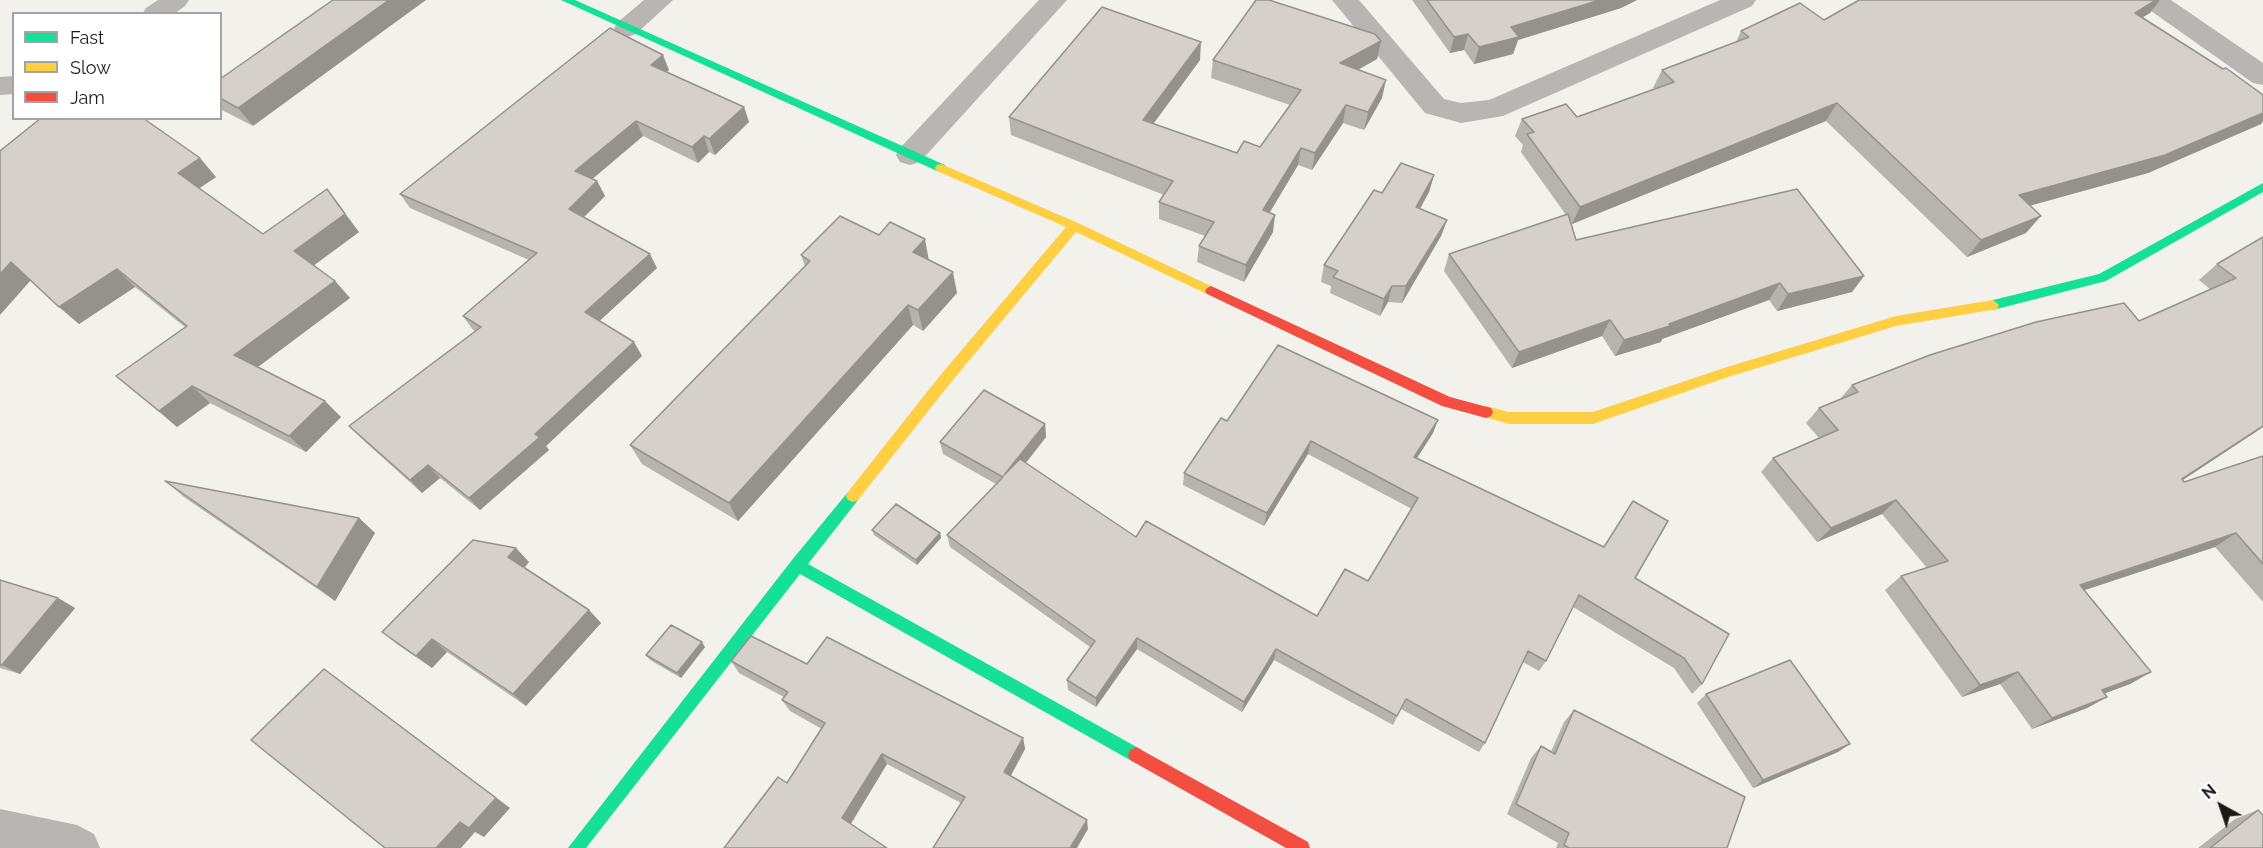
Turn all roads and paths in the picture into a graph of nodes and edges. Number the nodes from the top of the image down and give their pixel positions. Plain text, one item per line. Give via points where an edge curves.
1 (176, 0) edge
2 (566, 0) edge
3 (660, 0) edge
4 (1054, 0) edge
5 (1345, 0) edge
6 (1743, 0) edge
7 (2154, 0) edge
8 (2202, 0) edge
9 (158, 12) edge
10 (2176, 16) junction
11 (627, 28) junction
12 (2263, 76) edge
13 (910, 155) junction
14 (2263, 187) edge
15 (1074, 226) junction
16 (797, 565) junction
17 (0, 830) edge
18 (80, 848) edge
19 (576, 848) edge
20 (1302, 848) edge

1 - 9 street
2 - 11 street
3 - 11 street
4 - 13 street
5 - 6 street via 1436,106 1461,112 1493,109
7 - 10 street
8 - 10 street
10 - 12 street
11 - 13 street
13 - 15 street
14 - 15 street via 2102,279 2010,302 1896,321 1593,418 1509,418 1447,402
15 - 16 street
16 - 19 street
16 - 20 street
17 - 18 street

